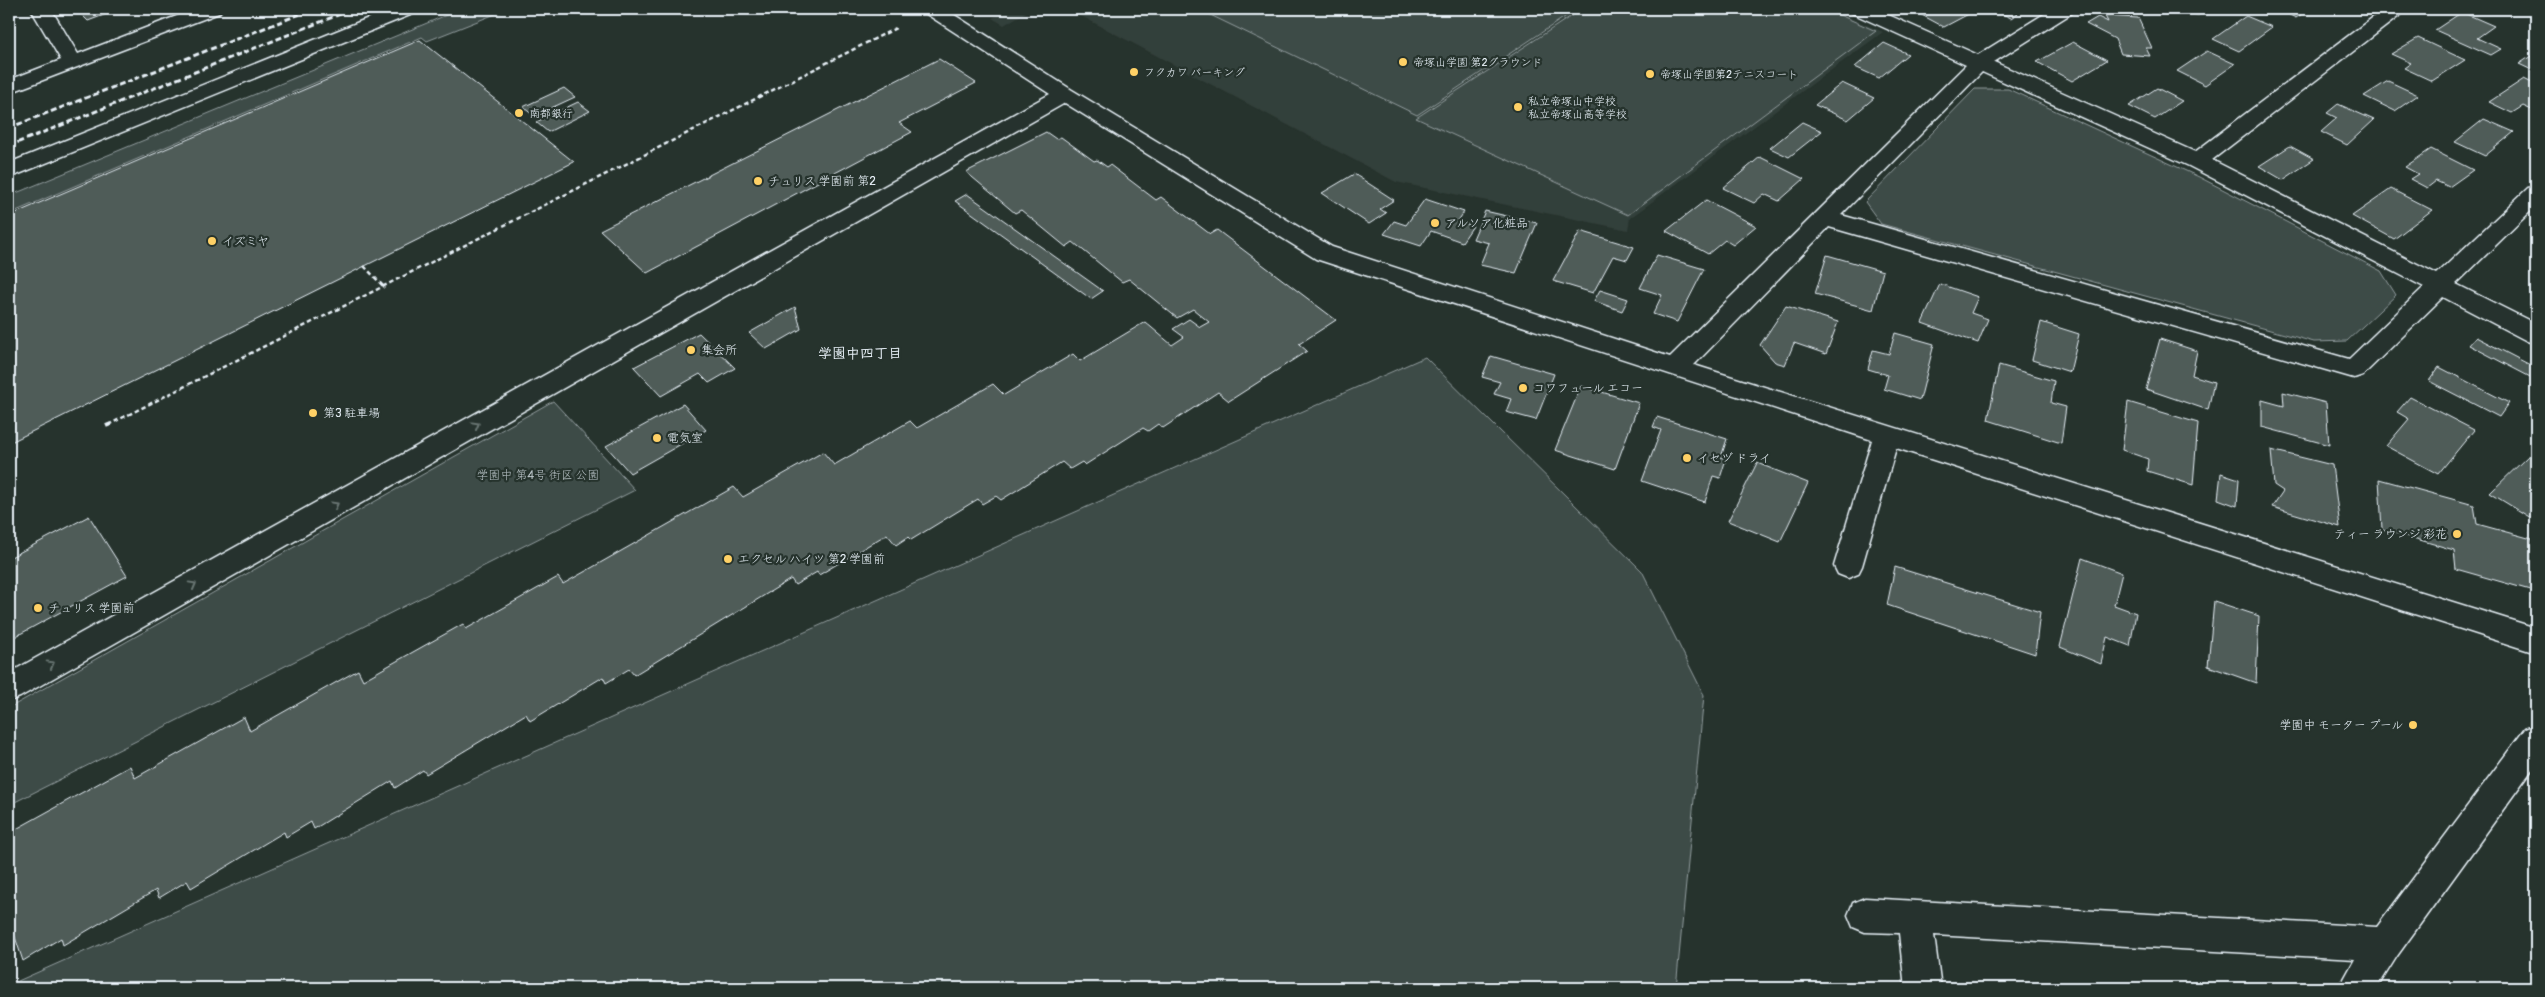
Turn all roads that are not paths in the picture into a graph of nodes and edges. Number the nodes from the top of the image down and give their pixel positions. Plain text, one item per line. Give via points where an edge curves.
1 (41, 9) edge
2 (212, 9) edge
3 (408, 9) edge
4 (932, 9) edge
5 (1859, 9) edge
6 (2065, 9) edge
7 (2396, 9) edge
8 (1980, 62) junction
9 (74, 63) junction
10 (9, 87) edge
11 (1065, 94) junction
12 (2197, 161) junction
13 (9, 172) edge
14 (2536, 193) edge
15 (1823, 218) junction
16 (2439, 285) junction
17 (2536, 335) edge
18 (1675, 368) junction
19 (1887, 434) junction
20 (1848, 566) dead end
21 (2536, 641) edge
22 (9, 688) edge
23 (2536, 739) edge
24 (1865, 916) dead end
25 (1914, 917) junction
26 (2386, 944) junction
27 (1923, 988) edge
28 (2357, 988) edge

1 - 9 street
2 - 9 street
3 - 13 street
4 - 11 street
5 - 8 street
6 - 8 street
7 - 12 street
8 - 12 street
8 - 15 street
9 - 10 street
11 - 18 street via 1324,253
22 -> 11 street
12 - 16 street
14 - 16 street
15 - 16 street via 2354,370
15 - 18 street
16 - 17 street
18 - 19 street
19 - 20 street
19 - 21 street
23 - 26 street
24 - 25 street
25 - 26 street
25 - 27 street
26 - 28 street

